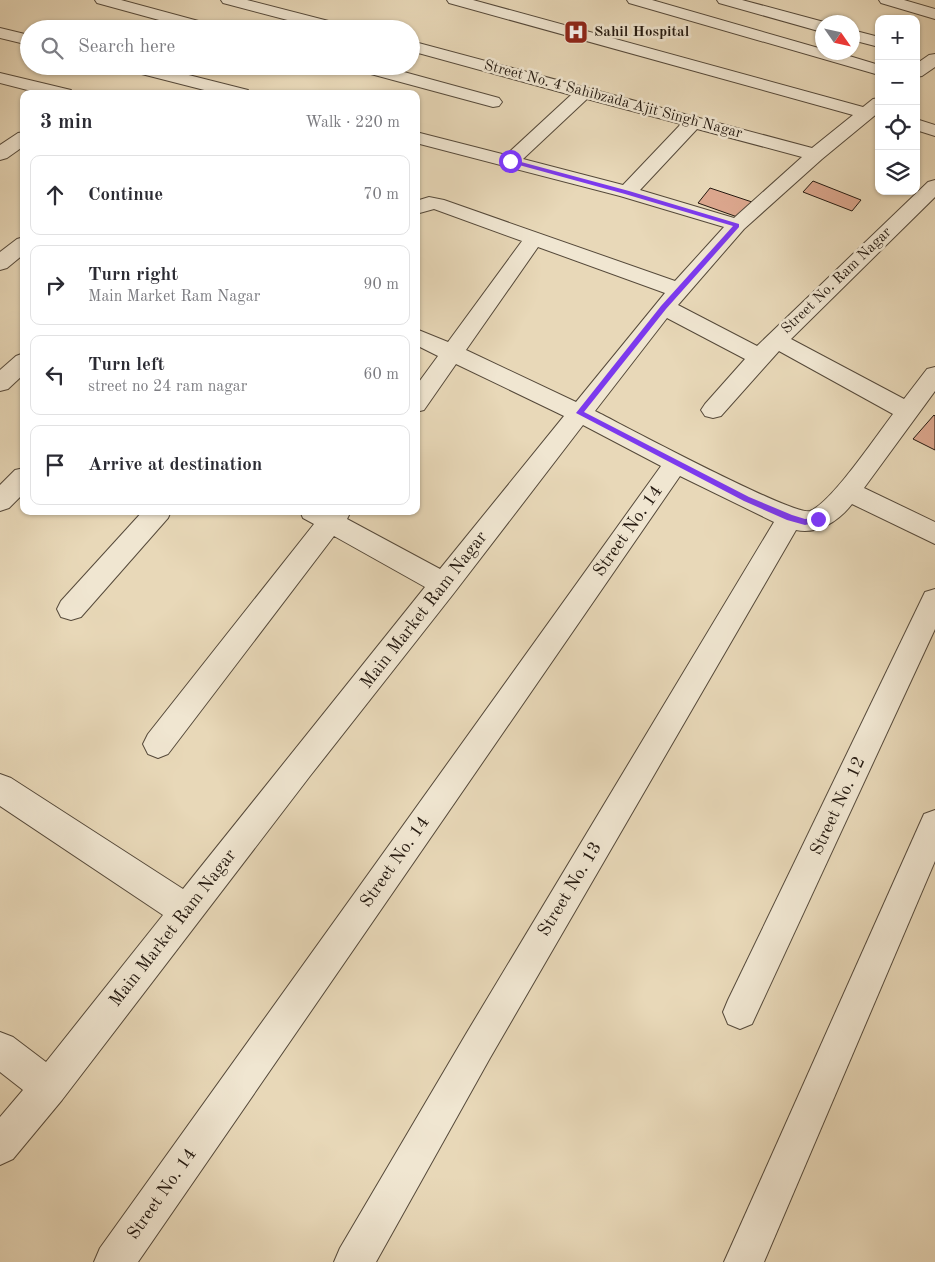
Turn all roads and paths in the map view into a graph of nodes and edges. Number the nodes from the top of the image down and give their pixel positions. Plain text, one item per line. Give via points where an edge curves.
1 (103, 0) edge
2 (228, 0) edge
3 (455, 0) edge
4 (635, 0) edge
5 (725, 0) edge
6 (888, 0) edge
7 (935, 14) edge
8 (178, 20) edge
9 (307, 20) edge
10 (815, 25) edge
11 (0, 33) edge
12 (860, 37) edge
13 (20, 38) edge
14 (875, 41) edge
15 (420, 48) edge
16 (920, 54) edge
17 (935, 58) edge
18 (875, 69) edge
19 (920, 69) edge
20 (167, 75) edge
21 (395, 75) edge
22 (0, 78) edge
23 (49, 90) edge
24 (226, 90) edge
25 (584, 92) junction
26 (493, 102) dead end
27 (874, 108) edge
28 (693, 122) junction
29 (920, 125) edge
30 (935, 131) edge
31 (420, 138) edge
32 (20, 139) edge
33 (0, 154) edge
34 (815, 155) junction
35 (510, 161) junction
36 (935, 186) edge
37 (627, 192) junction
38 (420, 206) edge
39 (737, 225) junction
40 (534, 238) junction
41 (20, 247) edge
42 (0, 263) edge
43 (671, 299) junction
44 (420, 338) edge
45 (776, 340) junction
46 (452, 354) junction
47 (759, 357) junction
48 (20, 365) edge
49 (935, 375) edge
50 (0, 383) edge
51 (420, 398) edge
52 (713, 410) dead end
53 (907, 411) junction
54 (579, 413) junction
55 (676, 463) junction
56 (20, 481) edge
57 (847, 491) junction
58 (0, 501) edge
59 (155, 515) edge
60 (327, 515) edge
61 (790, 518) junction
62 (935, 534) edge
63 (445, 584) junction
64 (935, 600) edge
65 (71, 609) dead end
66 (158, 744) dead end
67 (0, 788) edge
68 (935, 825) edge
69 (187, 910) junction
70 (740, 1012) dead end
71 (0, 1050) edge
72 (49, 1087) junction
73 (0, 1146) edge
74 (114, 1262) edge
75 (354, 1262) edge
76 (744, 1262) edge

1 - 8 street
2 - 9 street
3 - 27 street
4 - 18 street
5 - 10 street
6 - 7 street
11 - 13 street
12 - 14 street
15 - 25 street, Street No. 4 Sahibzada Ajit Singh Nagar
16 - 17 street
17 - 19 street
20 - 24 street
21 - 26 street
22 - 23 street
25 - 28 street, Street No. 4 Sahibzada Ajit Singh Nagar
25 - 35 street
27 - 34 street, Main Market Ram Nagar
28 - 34 street, Street No. 4 Sahibzada Ajit Singh Nagar
28 - 37 street
29 - 30 street
31 - 35 street
32 - 33 street
34 - 39 street, Main Market Ram Nagar
35 - 37 street
36 - 45 street, Street No. Ram Nagar
37 - 39 street
38 - 40 street via 437,204
39 - 43 street, Main Market Ram Nagar
40 - 43 street
40 - 46 street
41 - 42 street
43 - 47 street
43 - 54 street, Main Market Ram Nagar
44 - 46 street
45 - 47 street, Street No. Ram Nagar
45 - 53 street
46 - 51 street
46 - 54 street
47 - 52 street, Street No. Ram Nagar
48 - 50 street
49 - 53 street
53 - 57 street
54 - 55 street
54 - 63 street, Main Market Ram Nagar
55 - 61 street
55 - 74 street, Street No. 14
56 - 58 street
57 - 61 street via 838,504 818,519 805,522
57 - 62 street
59 - 65 street
60 - 63 street
60 - 66 street
61 - 75 street, Street No. 13
63 - 69 street, Main Market Ram Nagar
64 - 70 street, Street No. 12
67 - 69 street
68 - 76 street
69 - 72 street, Main Market Ram Nagar
71 - 72 street
72 - 73 street, Main Market Ram Nagar

